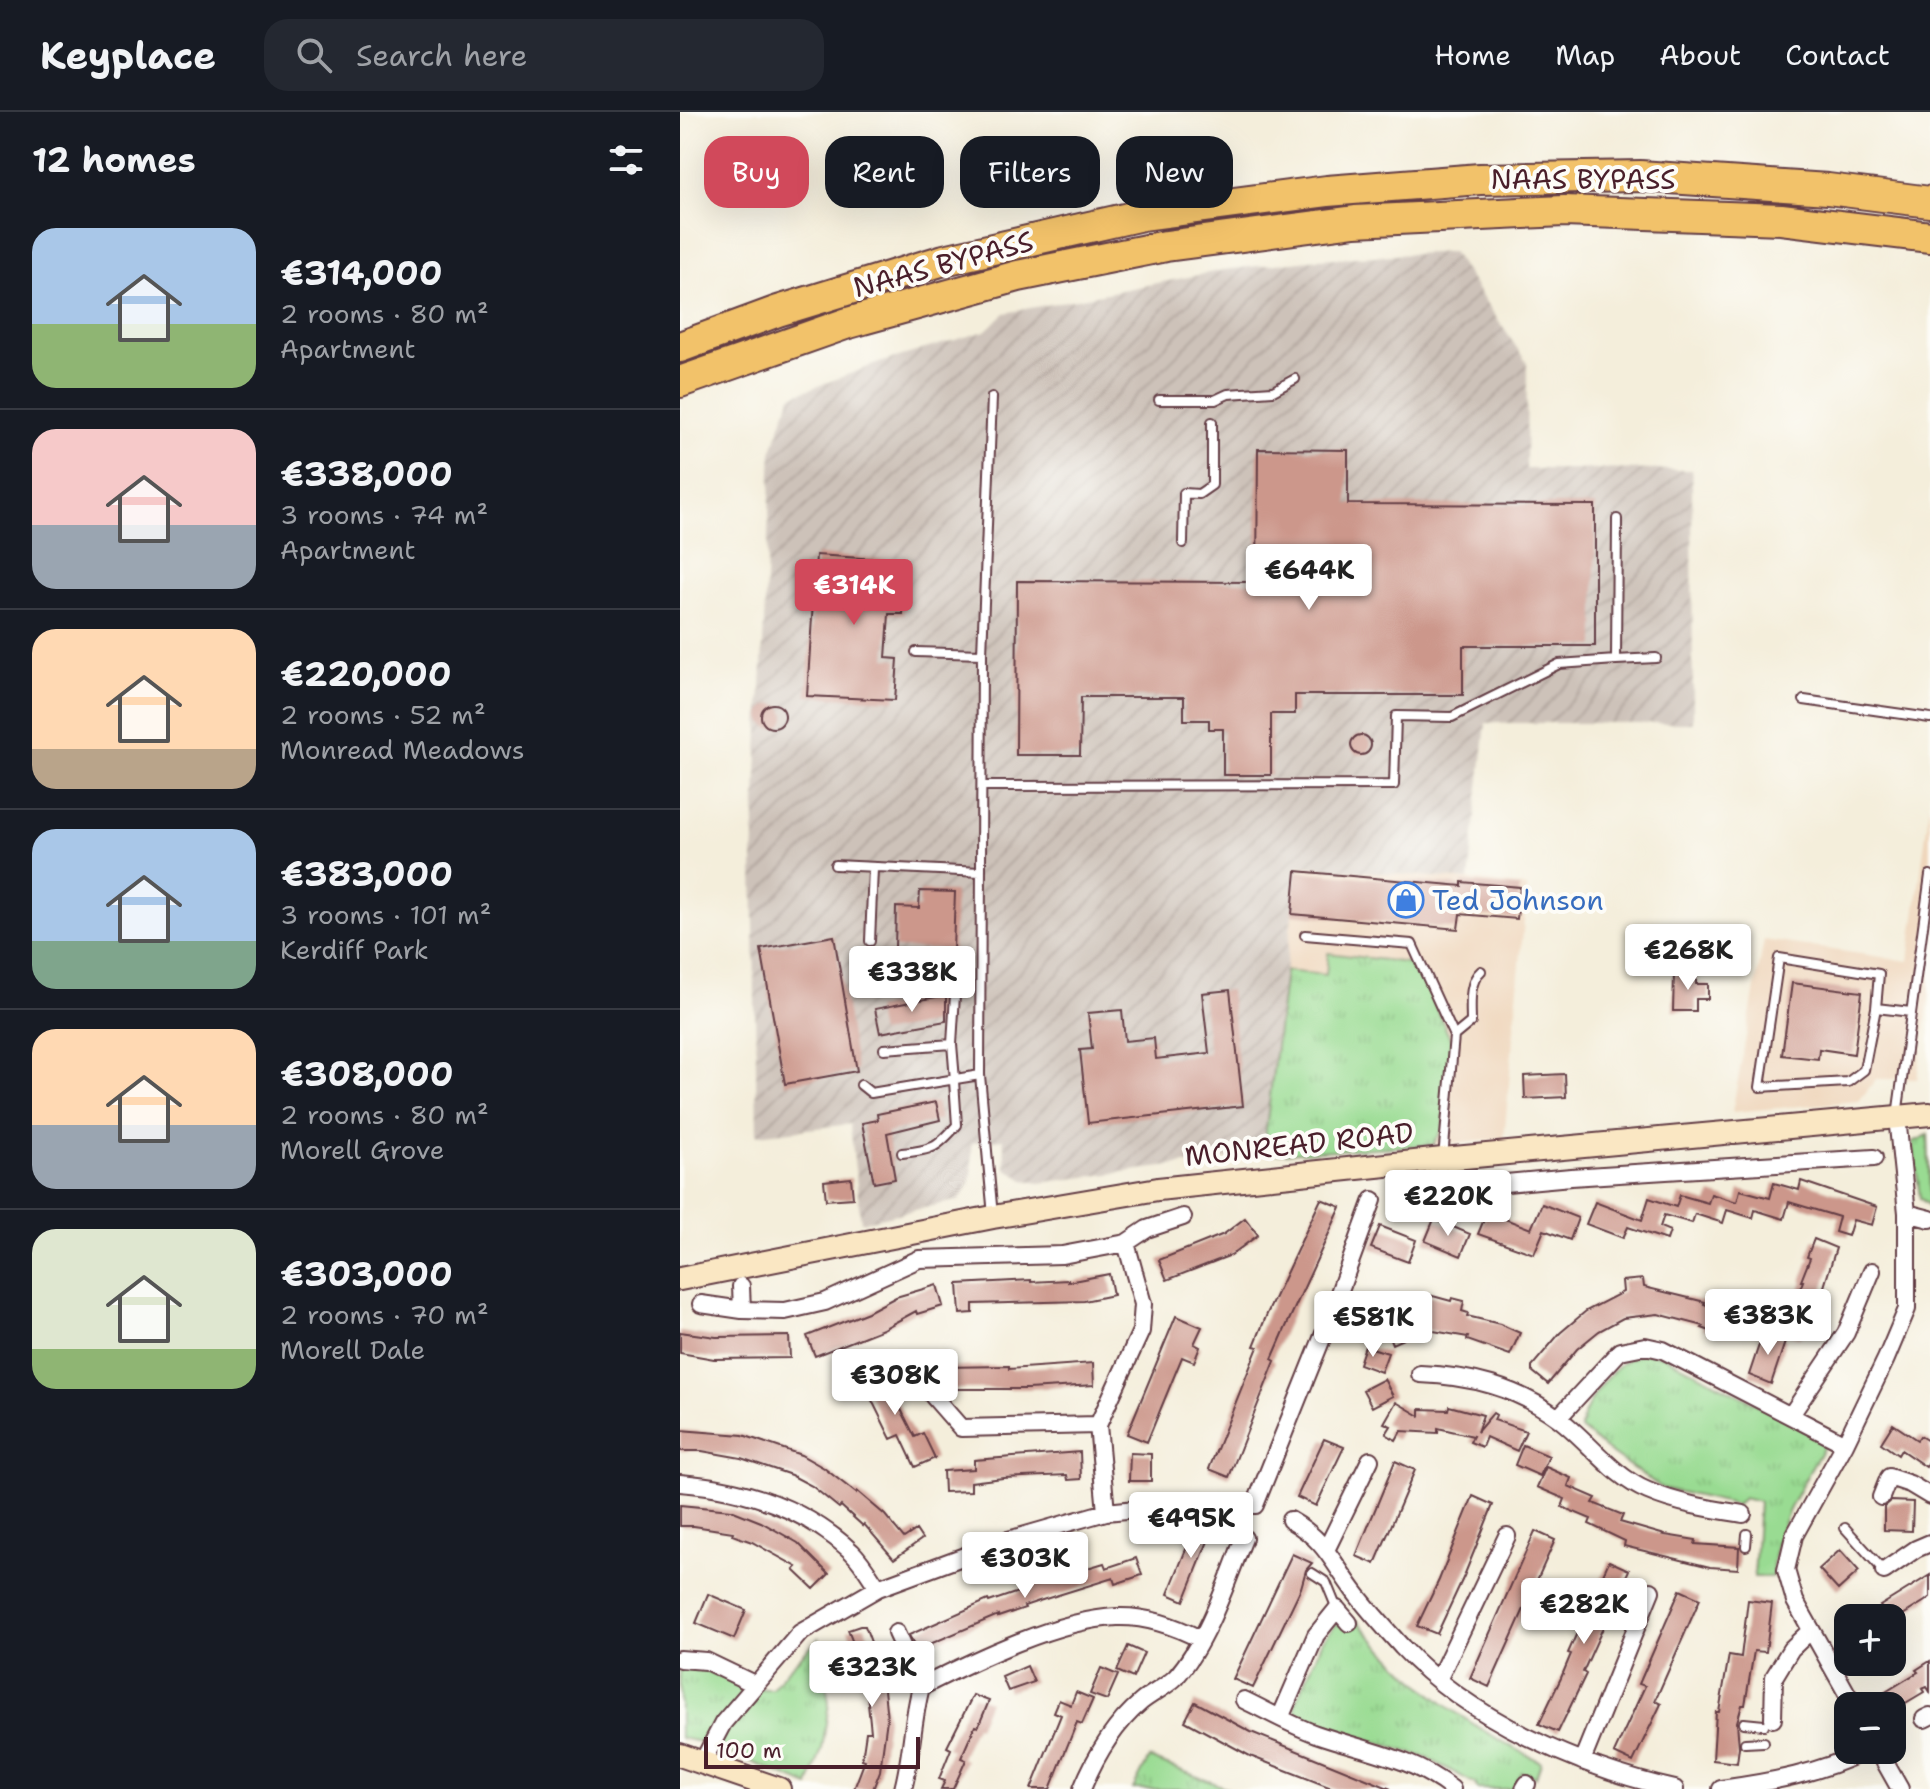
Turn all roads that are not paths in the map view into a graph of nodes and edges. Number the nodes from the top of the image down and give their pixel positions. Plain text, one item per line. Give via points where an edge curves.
1 (1930, 202) edge
2 (1930, 237) edge
3 (680, 347) edge
4 (1295, 379) dead end
5 (680, 382) edge
6 (992, 397) dead end
7 (1159, 400) dead end
8 (1212, 422) dead end
9 (1617, 519) dead end
10 (1183, 543) dead end
11 (916, 652) dead end
12 (982, 654) junction
13 (1656, 658) dead end
14 (1616, 660) junction
15 (1804, 700) dead end
16 (1930, 718) edge
17 (982, 786) junction
18 (835, 865) dead end
19 (873, 868) junction
20 (981, 872) junction
21 (1930, 875) edge
22 (1305, 935) dead end
23 (870, 941) dead end
24 (1481, 971) dead end
25 (955, 995) dead end
26 (1876, 1008) junction
27 (1911, 1012) junction
28 (1454, 1036) junction
29 (952, 1044) junction
30 (884, 1049) dead end
31 (980, 1075) junction
32 (955, 1080) junction
33 (861, 1085) dead end
34 (1930, 1114) edge
35 (1897, 1117) junction
36 (1568, 1148) junction
37 (902, 1153) dead end
38 (1874, 1158) dead end
39 (1443, 1159) junction
40 (1571, 1177) junction
41 (1409, 1192) dead end
42 (1373, 1200) dead end
43 (1907, 1213) junction
44 (993, 1217) junction
45 (1183, 1217) dead end
46 (1930, 1219) edge
47 (1126, 1243) junction
48 (1872, 1271) dead end
49 (680, 1279) edge
50 (741, 1286) dead end
51 (701, 1304) dead end
52 (742, 1310) junction
53 (1420, 1374) dead end
54 (933, 1396) dead end
55 (1791, 1415) junction
56 (1558, 1418) junction
57 (1098, 1425) junction
58 (1845, 1444) junction
59 (1370, 1460) dead end
60 (680, 1483) edge
61 (1930, 1496) edge
62 (1881, 1497) dead end
63 (1106, 1512) junction
64 (1743, 1514) dead end
65 (1290, 1520) dead end
66 (1845, 1528) dead end
67 (1747, 1534) dead end
68 (1507, 1536) dead end
69 (1244, 1538) dead end
70 (1930, 1543) edge
71 (1746, 1546) dead end
72 (1327, 1548) junction
73 (1884, 1571) joint
74 (1312, 1573) dead end
75 (878, 1588) junction
76 (1651, 1591) dead end
77 (1337, 1609) junction
78 (1349, 1623) dead end
79 (1810, 1631) junction
80 (896, 1633) dead end
81 (1200, 1639) junction
82 (680, 1659) edge
83 (1438, 1680) junction
84 (754, 1684) junction
85 (921, 1687) junction
86 (1846, 1692) edge
87 (1244, 1700) dead end
88 (1280, 1718) junction
89 (1769, 1722) joint
90 (1744, 1723) dead end
91 (1764, 1742) dead end
92 (1745, 1743) dead end
93 (680, 1755) edge
94 (703, 1761) junction
95 (1582, 1761) junction
96 (1837, 1764) edge
97 (1886, 1764) edge
98 (779, 1789) edge
99 (903, 1789) edge
100 (1082, 1789) edge
101 (1452, 1789) edge
102 (1675, 1789) edge
103 (1721, 1789) edge
104 (1900, 1789) edge

1 - 3 highway, NAAS BYPASS via 1640,176 1480,179 1327,191 1142,215 944,260
2 - 5 highway, NAAS BYPASS via 1781,219 1564,211 1355,221 1166,246 1018,276 848,323
4 - 7 lane via 1273,391 1215,400
6 - 12 lane
8 - 10 lane via 1212,485 1199,494 1184,493
9 - 14 lane
11 - 12 lane
12 - 17 lane
13 - 14 lane
14 - 17 lane via 1559,664 1452,717 1396,716 1394,785
15 - 16 lane
17 - 20 lane
18 - 19 lane
19 - 20 lane
19 - 23 lane
20 - 31 lane
21 - 27 lane
22 - 28 lane via 1412,944
24 - 28 lane via 1475,976 1471,1022
25 - 29 lane
26 - 26 lane via 1864,1070 1848,1082 1760,1087 1779,958 1879,974
26 - 27 lane
27 - 35 lane
28 - 39 lane
29 - 30 lane
29 - 32 lane
31 - 32 lane
31 - 44 lane
32 - 33 lane via 871,1093
32 - 37 lane via 957,1125 930,1151
34 - 35 street, MONREAD ROAD
35 - 36 street, MONREAD ROAD
35 - 43 street
36 - 39 street, MONREAD ROAD
36 - 40 street
38 - 40 street
39 - 44 street, MONREAD ROAD via 1158,1189
40 - 41 street
42 - 63 street via 1255,1505 1207,1502
43 - 46 street
43 - 58 street via 1907,1309
44 - 49 street, MONREAD ROAD
45 - 47 street via 1147,1229
47 - 52 street via 1062,1255 919,1259 825,1302 785,1311
47 - 57 street via 1143,1304 1141,1331
48 - 55 street via 1846,1333
50 - 52 street
51 - 52 street
53 - 56 street via 1459,1376 1506,1389
54 - 57 street via 961,1428
55 - 56 street via 1663,1350 1645,1346 1620,1351
55 - 58 street
56 - 64 street via 1595,1454 1646,1491
57 - 63 street
58 - 79 street via 1794,1536 1788,1558 1788,1583
59 - 72 street
60 - 75 street via 734,1489 782,1504 854,1554
61 - 62 street via 1889,1477
63 - 75 street via 1008,1540
65 - 72 street
66 - 73 lane
67 - 71 lane
68 - 83 street
69 - 81 street
70 - 73 street
72 - 83 street via 1355,1592 1403,1649
74 - 77 lane via 1326,1582
75 - 84 street via 800,1633
76 - 95 street
77 - 78 street
77 - 88 street via 1316,1635
79 - 86 street
79 - 89 street via 1774,1677
80 - 85 street
81 - 85 street via 1173,1626 1134,1619 1085,1620 976,1659
81 - 100 street via 1178,1674 1114,1731
82 - 84 street via 706,1661
83 - 95 street via 1498,1722
84 - 94 street via 723,1723
85 - 99 street
87 - 88 street
88 - 101 street via 1377,1750 1432,1773
89 - 90 lane
91 - 92 lane
93 - 94 street
94 - 98 street
95 - 102 street
96 - 103 street
97 - 104 street

